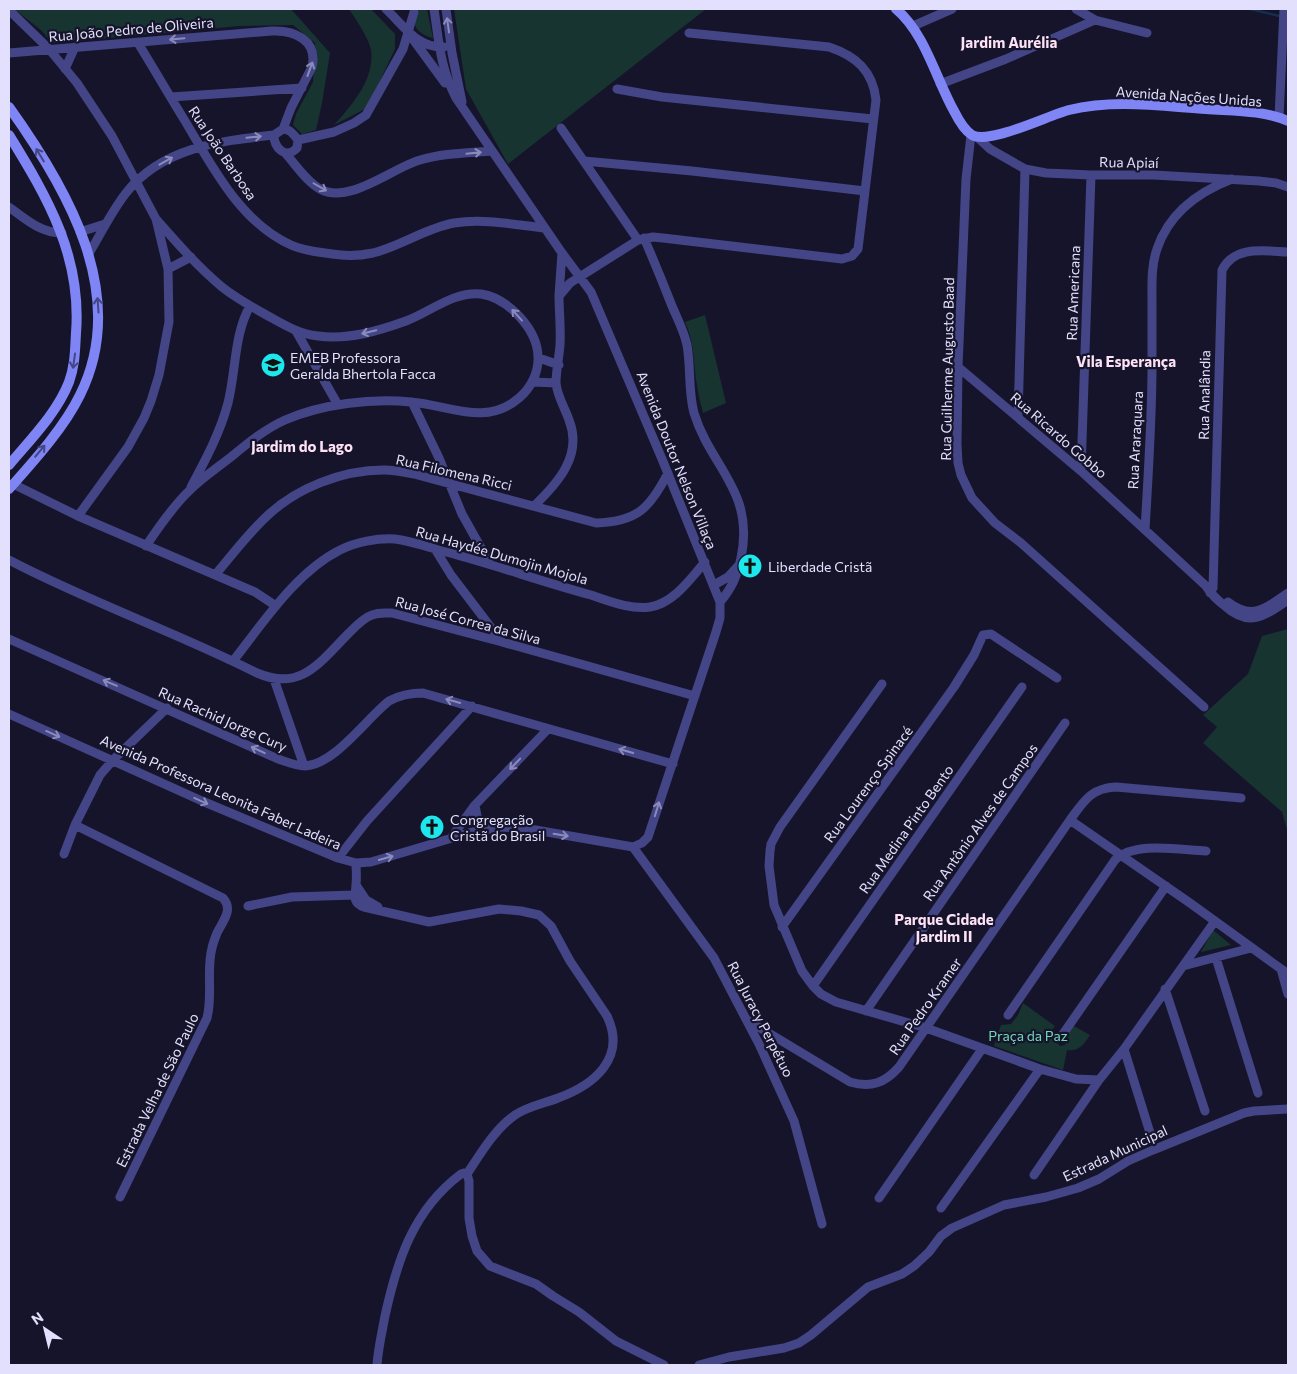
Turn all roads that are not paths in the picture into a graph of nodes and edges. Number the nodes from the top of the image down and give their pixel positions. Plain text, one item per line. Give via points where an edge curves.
1 (434, 9) edge
2 (446, 9) edge
3 (896, 9) edge
4 (952, 9) edge
5 (1076, 9) edge
6 (1284, 9) edge
7 (9, 10) edge
8 (388, 10) edge
9 (416, 11) edge
10 (1096, 20) junction
11 (913, 26) junction
12 (407, 30) junction
13 (689, 33) dead end
14 (1147, 33) dead end
15 (138, 43) junction
16 (416, 44) junction
17 (451, 44) junction
18 (75, 47) junction
19 (440, 47) junction
20 (49, 49) junction
21 (403, 49) junction
22 (9, 53) edge
23 (424, 56) junction
24 (453, 58) junction
25 (65, 69) junction
26 (444, 72) junction
27 (940, 84) junction
28 (302, 88) junction
29 (617, 89) dead end
30 (171, 98) junction
31 (456, 98) junction
32 (9, 107) edge
33 (463, 107) junction
34 (873, 119) junction
35 (1284, 119) edge
36 (561, 128) dead end
37 (282, 129) junction
38 (274, 135) junction
39 (9, 136) edge
40 (974, 136) junction
41 (298, 140) junction
42 (200, 146) junction
43 (492, 151) junction
44 (286, 154) junction
45 (584, 161) junction
46 (1025, 169) junction
47 (1091, 175) junction
48 (1232, 180) junction
49 (136, 182) junction
50 (1288, 187) edge
51 (865, 191) junction
52 (9, 207) edge
53 (156, 219) junction
54 (104, 224) junction
55 (545, 228) junction
56 (80, 232) junction
57 (62, 233) junction
58 (641, 239) junction
59 (1288, 252) edge
60 (68, 253) junction
61 (562, 253) junction
62 (88, 255) junction
63 (190, 257) junction
64 (168, 269) junction
65 (581, 277) junction
66 (559, 296) junction
67 (250, 306) junction
68 (296, 331) junction
69 (539, 358) junction
70 (558, 365) junction
71 (958, 367) junction
72 (533, 382) junction
73 (556, 383) junction
74 (412, 402) junction
75 (338, 405) junction
76 (1018, 417) junction
77 (9, 464) edge
78 (1081, 471) junction
79 (22, 473) junction
80 (668, 473) junction
81 (449, 482) junction
82 (11, 487) edge
83 (189, 490) junction
84 (534, 506) junction
85 (78, 516) junction
86 (1145, 530) junction
87 (146, 546) junction
88 (434, 549) junction
89 (9, 560) edge
90 (740, 561) junction
91 (705, 562) junction
92 (490, 564) junction
93 (215, 574) junction
94 (714, 585) junction
95 (1210, 589) junction
96 (1288, 593) edge
97 (1288, 600) edge
98 (720, 602) junction
99 (276, 606) junction
100 (1256, 615) junction
101 (9, 639) edge
102 (502, 642) junction
103 (233, 661) junction
104 (1057, 678) dead end
105 (274, 679) junction
106 (882, 684) dead end
107 (1022, 687) dead end
108 (695, 696) junction
109 (472, 706) junction
110 (1204, 707) dead end
111 (167, 708) junction
112 (9, 714) edge
113 (1066, 722) dead end
114 (548, 729) junction
115 (113, 760) junction
116 (673, 764) junction
117 (304, 766) junction
118 (1241, 798) dead end
119 (475, 805) junction
120 (1070, 820) junction
121 (76, 825) junction
122 (484, 829) junction
123 (451, 838) junction
124 (633, 847) junction
125 (1206, 851) dead end
126 (64, 854) dead end
127 (1120, 855) junction
128 (338, 858) junction
129 (356, 863) junction
130 (356, 884) junction
131 (1166, 886) junction
132 (354, 895) junction
133 (248, 906) dead end
134 (392, 914) junction
135 (1215, 921) junction
136 (782, 927) junction
137 (1250, 948) junction
138 (1216, 958) junction
139 (1183, 966) junction
140 (1285, 972) edge
141 (813, 986) junction
142 (1165, 989) junction
143 (1288, 994) edge
144 (866, 1011) junction
145 (1008, 1015) dead end
146 (747, 1020) junction
147 (926, 1028) junction
148 (1063, 1034) dead end
149 (982, 1049) junction
150 (1124, 1049) junction
151 (1040, 1069) junction
152 (1099, 1080) junction
153 (1258, 1093) dead end
154 (1288, 1109) edge
155 (1205, 1111) dead end
156 (1151, 1136) dead end
157 (467, 1174) junction
158 (1034, 1175) dead end
159 (120, 1197) dead end
160 (879, 1198) dead end
161 (941, 1208) dead end
162 (822, 1224) dead end
163 (377, 1365) edge
164 (664, 1365) edge
165 (699, 1365) edge

1 - 19 street, Avenida Doutor Nelson Villaça
17 -> 2 street, Avenida Doutor Nelson Villaça
3 - 11 main road
4 - 11 street
5 - 10 street
6 - 35 street
7 - 20 street
8 - 9 street via 402,16
8 - 12 street
9 - 12 street
10 - 14 street
10 - 27 street
11 - 27 main road
12 - 16 street
12 - 19 street via 421,42
12 - 21 street
13 - 34 street via 829,47 843,52 852,57 871,80 876,100
15 - 18 street, Rua João Pedro de Oliveira
28 -> 15 street, Rua João Pedro de Oliveira via 312,67 312,53 306,42 290,32
15 - 30 street, Rua João Barbosa
16 - 21 street
16 - 23 street
17 - 19 street
17 - 24 street, Avenida Doutor Nelson Villaça
18 - 20 street, Rua João Pedro de Oliveira
18 - 25 street
19 - 26 street, Avenida Doutor Nelson Villaça
20 - 22 street, Rua João Pedro de Oliveira
20 - 25 street
21 - 41 street via 370,109 361,119 334,132
23 - 26 street
23 - 31 street
24 - 26 street
24 - 33 street, Avenida Doutor Nelson Villaça
25 - 49 street via 112,136
26 - 31 street, Avenida Doutor Nelson Villaça
27 - 40 main road via 959,120
28 - 30 street
28 - 37 street, Rua João Pedro de Oliveira
29 - 34 street via 662,97
30 - 42 street, Rua João Barbosa
31 - 33 street, Avenida Doutor Nelson Villaça
56 -> 32 main road via 56,181
33 - 43 street, Avenida Doutor Nelson Villaça
34 - 51 street
35 - 40 main road, Avenida Nações Unidas via 1257,113 1103,104 1068,110 991,137
36 - 45 street
37 - 38 street
37 - 41 street via 292,132
42 -> 38 street
38 - 44 street via 276,145
39 - 57 main road
40 - 46 street, Rua Apiaí
40 - 71 street, Rua Guilherme Augusto Baad via 966,179
41 - 44 street via 297,148
49 -> 42 street via 162,163
42 - 55 street, Rua João Barbosa via 250,216 290,245 309,251 346,256 372,253 440,227 468,222
44 -> 43 street via 310,182 335,193 356,189 420,160
43 - 55 street, Avenida Doutor Nelson Villaça
45 - 51 street
45 - 58 street
46 - 47 street, Rua Apiaí
46 - 76 street
47 - 48 street, Rua Apiaí
47 - 78 street, Rua Americana
48 - 50 street, Rua Apiaí
48 - 86 street, Rua Araraquara via 1209,188 1187,204 1173,220 1156,250 1152,269 1152,369
49 - 53 street
49 - 54 street
51 - 58 street via 858,249 848,258 663,238
52 - 57 street via 37,227
53 - 63 street
53 - 64 street
54 - 56 street
54 - 62 street
55 - 61 street, Avenida Doutor Nelson Villaça
56 - 57 main road
56 - 62 main road
57 - 60 main road
58 - 65 street
58 - 90 street via 684,336 694,414 738,500 744,528
59 - 95 street, Rua Analândia via 1239,253 1222,270
60 - 62 main road
60 -> 77 main road via 78,313 72,372 58,402
61 - 65 street, Avenida Doutor Nelson Villaça
61 - 66 street
79 -> 62 main road via 71,412 93,359 99,313 97,288
63 - 64 street
63 - 67 street via 224,288
64 - 85 street via 169,322 151,401 128,447
65 - 66 street
65 - 80 street, Avenida Doutor Nelson Villaça via 599,308
66 - 70 street
67 - 68 street
67 - 83 street via 242,323 222,424
69 -> 68 street via 534,340 519,316 504,304 483,295 460,296 409,320 370,332 332,337
68 - 75 street
69 - 70 street
69 - 72 street
70 - 73 street
71 - 76 street, Rua Ricardo Gobbo
71 - 110 street, Rua Guilherme Augusto Baad via 958,463 972,498 995,523
72 - 73 street
72 - 74 street via 519,398 490,413 464,412
73 - 84 street via 574,442 562,474
74 - 75 street
74 - 81 street
75 - 83 street via 286,420 263,432
76 - 78 street, Rua Ricardo Gobbo
77 - 79 main road
78 - 86 street, Rua Ricardo Gobbo
79 - 82 main road
80 - 84 street, Rua Filomena Ricci via 646,507 615,523 596,523
80 - 91 street, Avenida Doutor Nelson Villaça
81 - 84 street, Rua Filomena Ricci
81 - 92 street via 462,514
81 - 93 street, Rua Filomena Ricci via 386,470 365,471 322,482 285,501 267,516
82 - 85 street
83 - 87 street
85 - 87 street
86 - 95 street, Rua Ricardo Gobbo
87 - 93 street
88 - 92 street, Rua Haydée Dumojin Mojola
88 - 99 street, Rua Haydée Dumojin Mojola via 396,540 379,539 357,544 319,563
88 - 102 street
89 - 103 street, Rua José Correa da Silva
90 - 94 street via 728,578
90 - 98 street via 733,586
91 - 92 street, Rua Haydée Dumojin Mojola via 680,590 650,607 629,606
91 - 94 street, Avenida Doutor Nelson Villaça
93 - 99 street via 255,592
94 - 98 street, Avenida Doutor Nelson Villaça
95 - 100 street, Rua Ricardo Gobbo via 1240,617 1247,619
96 - 100 street
97 - 100 street via 1271,612
98 - 108 street, Avenida Doutor Nelson Villaça via 720,618
99 - 103 street, Rua Haydée Dumojin Mojola
111 -> 101 street, Rua Rachid Jorge Cury
102 - 105 street, Rua José Correa da Silva via 404,615 381,612 357,625 310,671 293,679
102 - 108 street, Rua José Correa da Silva
103 - 105 street, Rua José Correa da Silva
104 - 136 street, Rua Lourenço Spinacé via 992,634 982,636 974,656 948,695
105 - 117 street
106 - 136 street via 771,844 771,883
107 - 141 street, Rua Medina Pinto Bento
108 - 116 street, Avenida Doutor Nelson Villaça
109 - 114 street
109 -> 117 street via 423,693 400,695 378,709 332,755
109 - 128 street via 367,821
111 - 115 street
117 -> 111 street, Rua Rachid Jorge Cury via 278,759
112 -> 115 street, Avenida Professora Leonita Faber Ladeira
113 - 144 street, Rua Antônio Alves de Campos
116 -> 114 street
114 -> 119 street
115 - 121 street via 100,775
115 -> 128 street, Avenida Professora Leonita Faber Ladeira
124 -> 116 street, Avenida Doutor Nelson Villaça via 648,836
118 - 120 street, Rua Pedro Kramer via 1105,787 1085,800
119 - 122 street
119 - 123 street
120 - 127 street
120 - 147 street, Rua Pedro Kramer
121 - 126 street
121 - 159 street, Estrada Velha de São Paulo via 223,898 228,907 211,950 208,1018
122 - 123 street, Avenida Professora Leonita Faber Ladeira
122 -> 124 street, Avenida Professora Leonita Faber Ladeira via 524,828
129 -> 123 street, Avenida Professora Leonita Faber Ladeira
124 - 146 street, Rua Juracy Perpétuo via 714,958
125 - 127 street via 1139,849
127 - 131 street
127 - 145 street
128 - 129 street, Avenida Professora Leonita Faber Ladeira
129 - 130 street
130 - 132 street
130 - 134 street via 366,900
131 - 135 street
131 - 148 street
132 - 133 street via 292,897
132 - 134 street via 360,905
134 - 157 street via 430,922 498,909 539,915 551,926 612,1026 613,1050 604,1069 566,1095 536,1104 504,1124 486,1144
135 - 137 street
135 - 139 street
136 - 141 street via 802,971
137 - 138 street
137 - 140 street
138 - 139 street
138 - 153 street
139 - 142 street
140 - 143 street
141 - 144 street via 836,1002
142 - 150 street
142 - 155 street
144 - 147 street
146 - 147 street, Rua Pedro Kramer via 859,1085 882,1082 892,1076
146 - 162 street, Rua Juracy Perpétuo via 794,1121
147 - 149 street
149 - 151 street
149 - 160 street
150 - 152 street
150 - 156 street
151 - 152 street via 1076,1079
151 - 161 street
152 - 158 street
154 - 165 street, Estrada Municipal via 1244,1113 1152,1150 1078,1188 998,1207 946,1232 914,1266 868,1287 799,1343
157 - 163 street via 461,1174 432,1200 413,1231 392,1284
157 - 164 street via 469,1226 478,1251 490,1266 536,1284 616,1341

